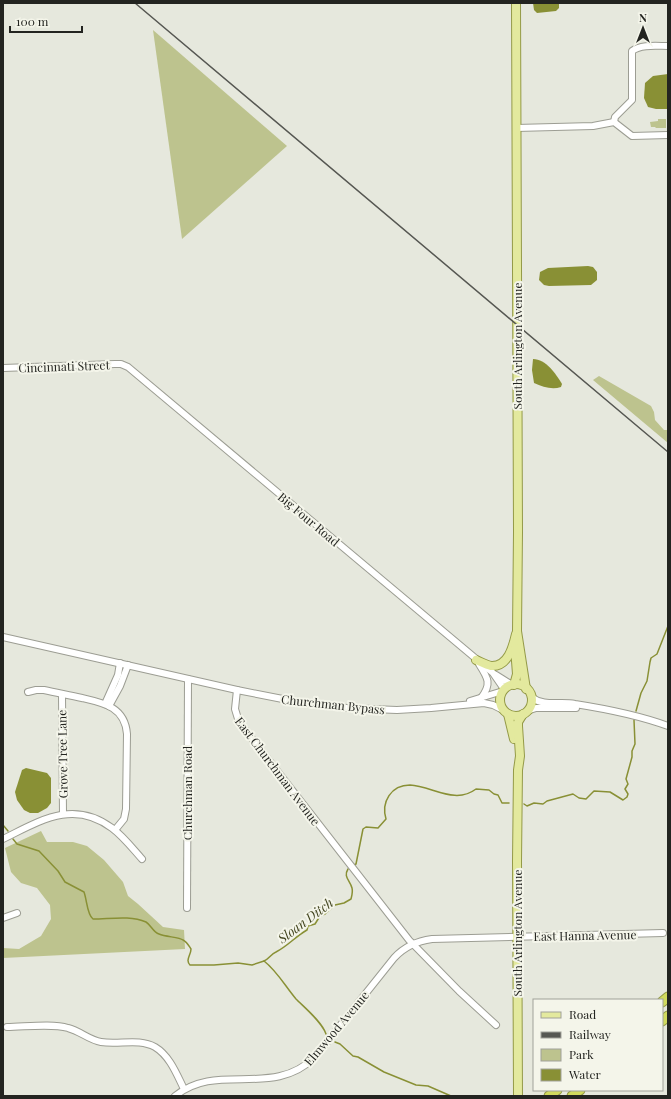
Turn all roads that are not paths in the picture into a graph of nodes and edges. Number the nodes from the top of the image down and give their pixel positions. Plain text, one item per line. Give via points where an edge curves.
1 (516, 3) edge
2 (668, 46) edge
3 (614, 122) junction
4 (516, 128) junction
5 (668, 135) edge
6 (125, 366) joint
7 (3, 368) edge
8 (517, 631) junction
9 (3, 637) edge
10 (514, 641) junction
11 (476, 660) junction
12 (120, 663) junction
13 (128, 665) junction
14 (492, 673) junction
15 (188, 679) junction
16 (513, 685) junction
17 (526, 688) junction
18 (237, 690) junction
19 (504, 690) junction
20 (28, 692) dead end
21 (62, 694) junction
22 (531, 697) junction
23 (481, 698) junction
24 (107, 705) junction
25 (588, 707) junction
26 (431, 708) junction
27 (506, 713) junction
28 (525, 713) junction
29 (668, 726) edge
30 (518, 770) junction
31 (63, 814) junction
32 (115, 830) junction
33 (3, 839) edge
34 (142, 859) dead end
35 (187, 908) dead end
36 (17, 913) dead end
37 (3, 918) edge
38 (663, 933) dead end
39 (517, 937) junction
40 (413, 944) junction
41 (496, 1025) dead end
42 (7, 1027) dead end
43 (184, 1089) junction
44 (175, 1096) edge
45 (518, 1096) edge

1 - 4 main road, South Arlington Avenue
2 - 3 street via 641,47 632,51 632,100 615,117
3 - 4 street via 593,126
3 - 5 street via 632,136
4 - 8 main road, South Arlington Avenue
6 - 7 street, Cincinnati Street via 115,364
6 - 11 street, Big Four Road
8 - 10 main road
8 - 17 main road, South Arlington Avenue
9 - 12 street
10 - 11 main road via 510,654 500,663 491,666
10 - 16 main road via 517,674
11 - 14 street, Big Four Road
11 - 23 street via 486,675 488,684 487,691
12 - 13 street
12 - 24 street
13 - 15 street
13 - 24 street via 120,686
14 - 16 street, Big Four Road
14 - 19 street, Big Four Road
15 - 18 street
15 - 35 street, Churchman Road
16 - 17 main road
16 - 19 main road
17 - 22 main road
18 - 26 street, Churchman Bypass via 303,703 347,708
18 - 40 street, East Churchman Avenue via 235,710 239,722
19 - 23 street, Churchman Bypass
19 - 27 main road via 500,704
20 - 21 street via 44,690
21 - 24 street
21 - 31 street, Grove Tree Lane
22 - 25 street via 540,703 569,703
22 - 28 main road via 531,705
23 - 26 street, Churchman Bypass
24 - 32 street via 120,714 126,734 126,812
25 - 28 street via 536,708
25 - 29 street via 627,714
26 - 27 street, Churchman Bypass via 484,703
27 - 28 main road via 515,716
27 - 30 main road, South Arlington Avenue via 512,728
28 - 30 main road, South Arlington Avenue via 518,722
30 - 39 main road, South Arlington Avenue
31 - 32 street via 88,815
31 - 33 street via 44,819
32 - 34 street
36 - 37 street
38 - 39 street, East Hanna Avenue
39 - 40 street, East Hanna Avenue via 432,939
39 - 45 main road, South Arlington Avenue
40 - 41 street, East Churchman Avenue
40 - 43 street, Elmwood Avenue via 394,958 315,1057 300,1070 268,1081 199,1083
42 - 43 street via 63,1027 76,1030 89,1039 100,1042 149,1044 167,1058
43 - 44 street, Elmwood Avenue

